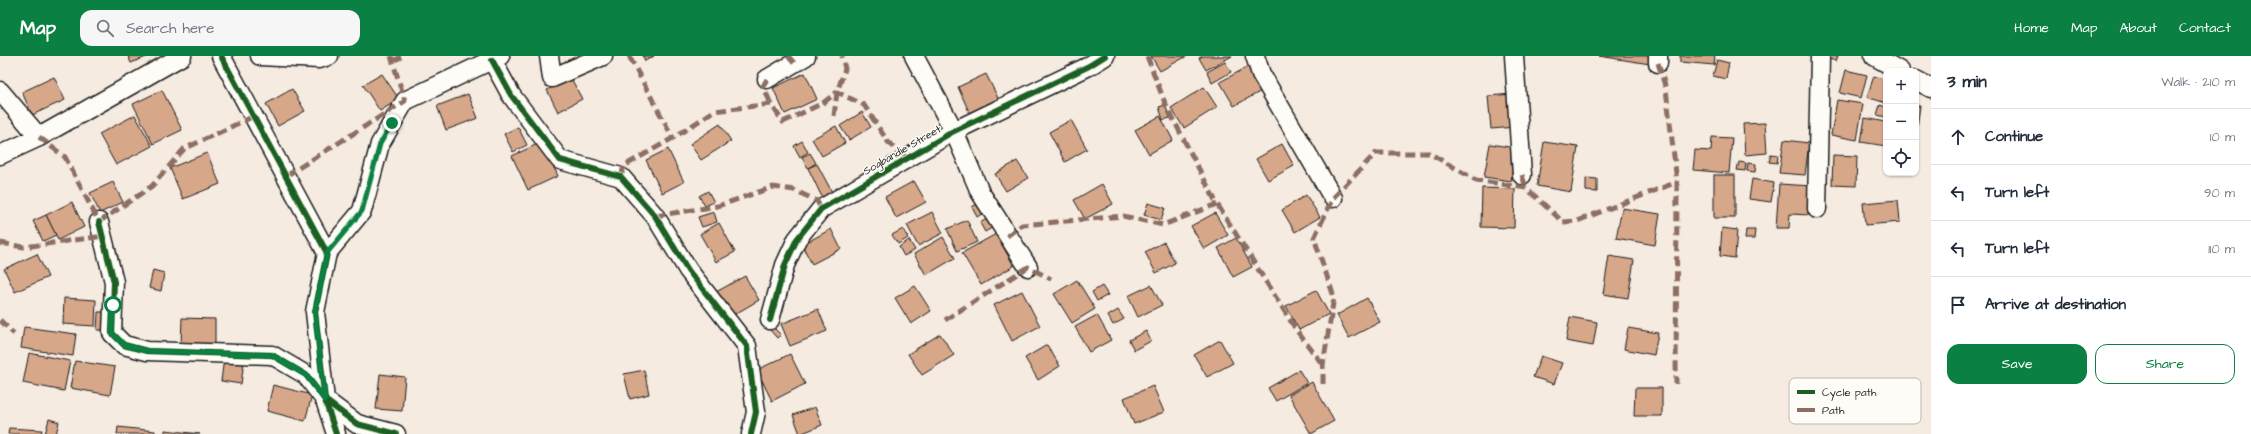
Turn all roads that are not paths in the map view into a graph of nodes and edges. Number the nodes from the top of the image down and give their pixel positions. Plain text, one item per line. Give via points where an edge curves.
1 (182, 56) edge
2 (222, 56) edge
3 (260, 56) edge
4 (329, 56) edge
5 (549, 56) edge
6 (603, 56) edge
7 (806, 56) edge
8 (914, 56) edge
9 (1105, 56) edge
10 (1255, 56) edge
11 (1514, 56) edge
12 (1820, 56) edge
13 (1874, 56) edge
14 (496, 58) edge
15 (1895, 68) edge
16 (767, 79) dead end
17 (1919, 82) edge
18 (1931, 88) edge
19 (0, 91) edge
20 (954, 131) junction
21 (39, 137) junction
22 (0, 155) edge
23 (1522, 175) dead end
24 (1333, 198) dead end
25 (1817, 209) dead end
26 (100, 222) dead end
27 (327, 253) junction
28 (1028, 267) dead end
29 (770, 320) dead end
30 (325, 400) junction
31 (336, 434) edge
32 (396, 434) edge
33 (751, 434) edge

1 - 21 street
2 - 27 street
3 - 4 street via 319,59
5 - 6 street via 552,78
7 - 16 street
8 - 20 street
9 - 20 street, Sogbandie Street
10 - 24 street via 1260,74
11 - 23 street
12 - 25 street
13 - 15 street
14 - 27 street via 405,101 380,144 362,211
14 - 33 street via 510,95 560,160 621,178 655,216 688,270 747,346 756,412
17 - 18 street
19 - 21 street
20 - 28 street via 980,192
20 - 29 street, Sogbandie Street via 821,209 797,239 785,265
21 - 22 street
26 - 30 street via 114,282 112,333 124,345 147,351 272,355 306,375
27 - 30 street via 315,312
30 - 31 street
30 - 32 street via 357,424

